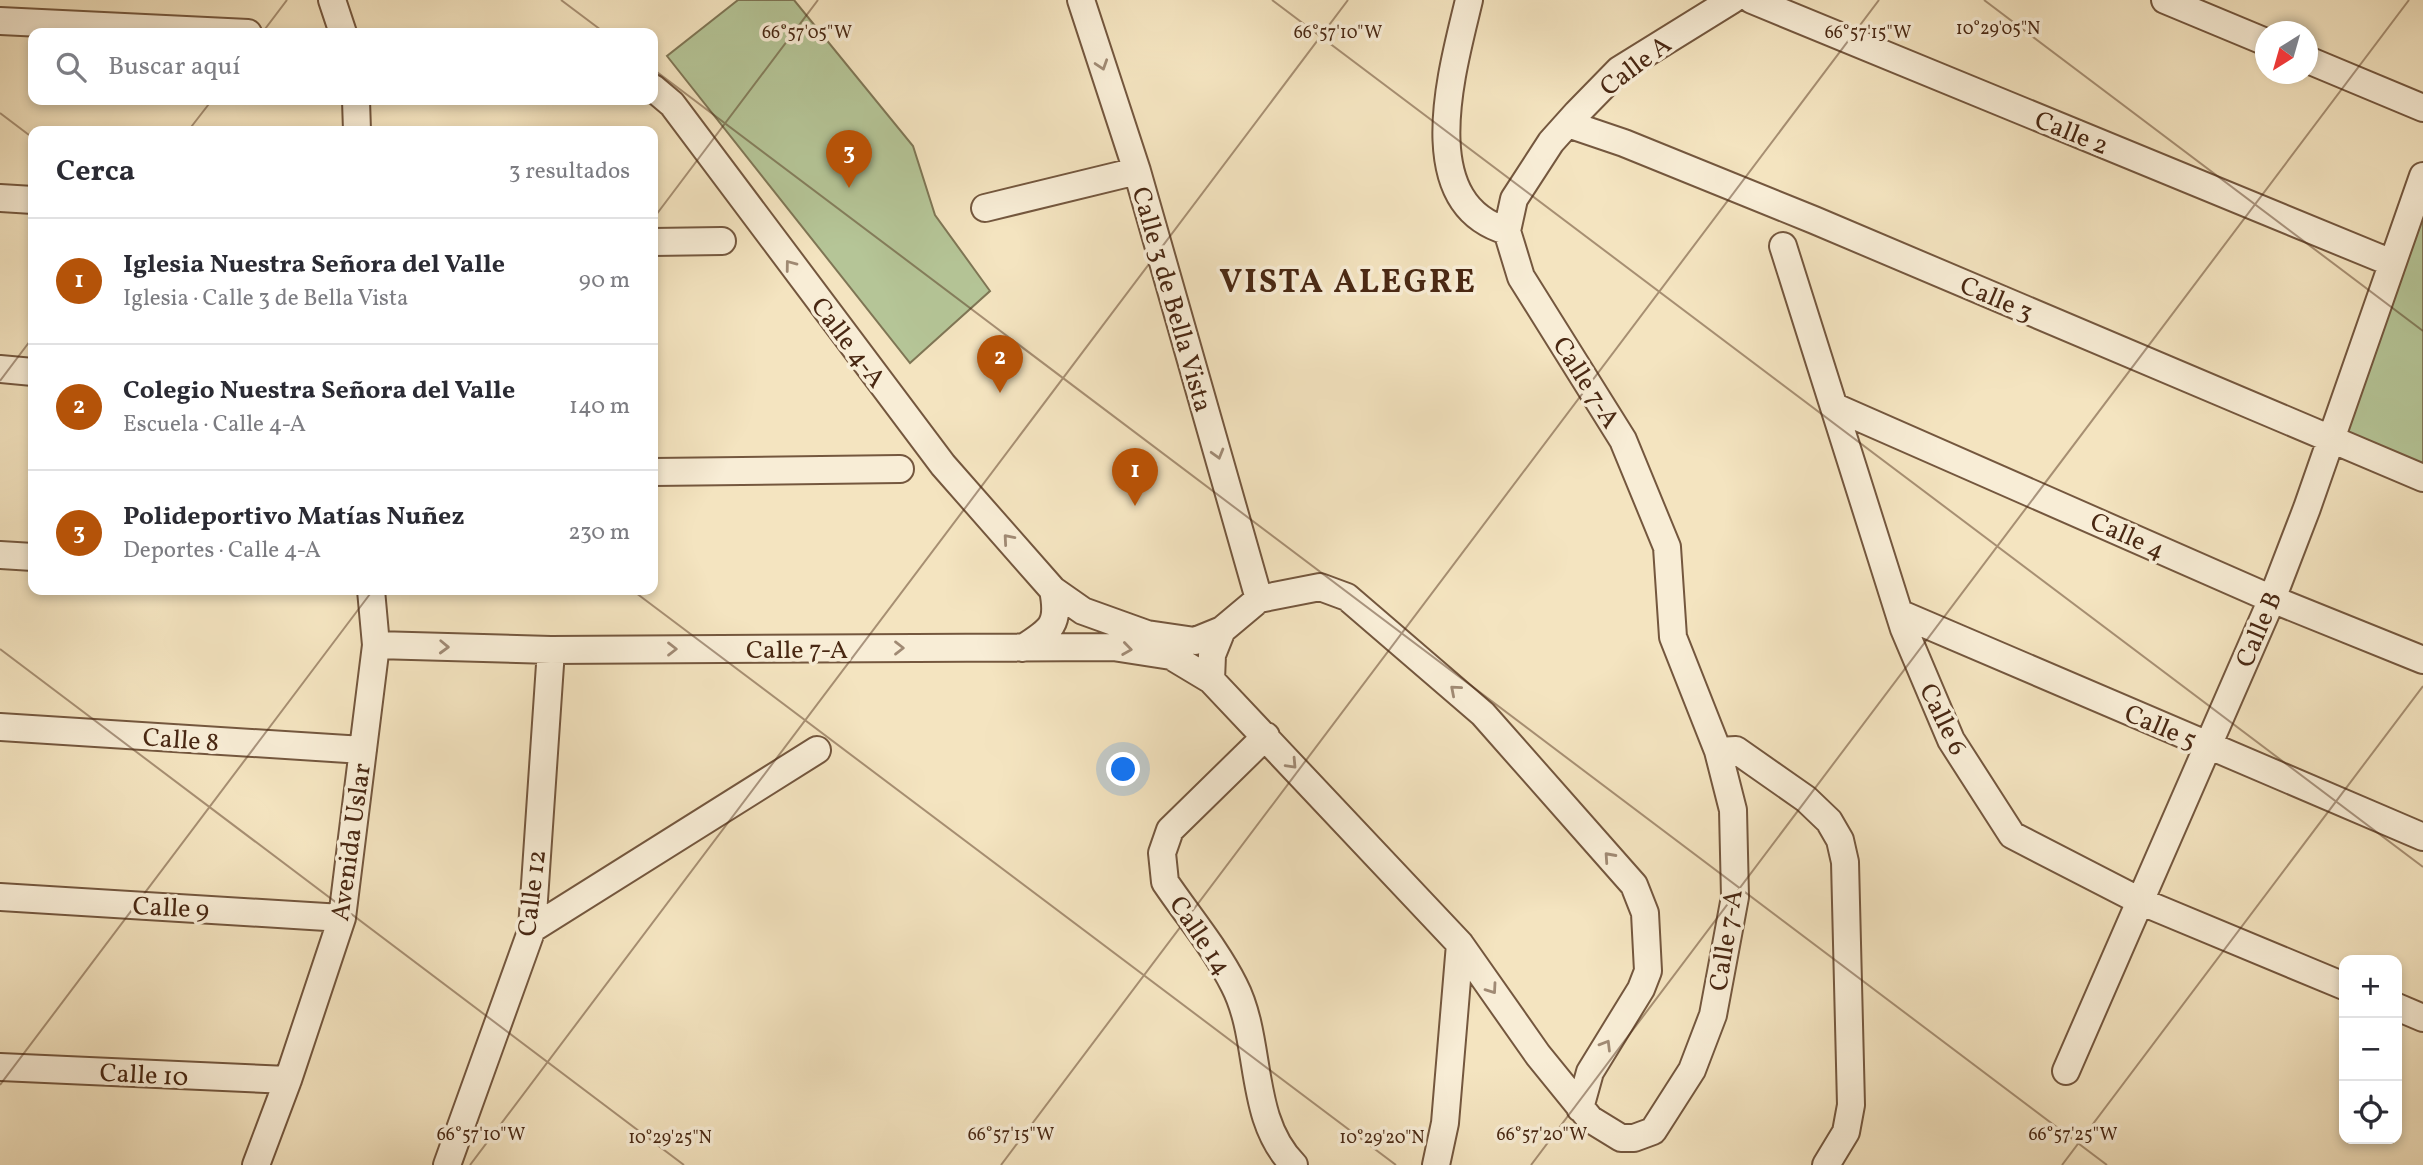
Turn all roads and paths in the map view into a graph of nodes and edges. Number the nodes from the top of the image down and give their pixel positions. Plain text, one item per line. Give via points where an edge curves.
1 (332, 0) edge
2 (1081, 0) edge
3 (1469, 0) edge
4 (1732, 0) edge
5 (1752, 0) edge
6 (2165, 0) edge
7 (0, 21) edge
8 (145, 28) edge
9 (341, 28) edge
10 (2255, 37) edge
11 (2318, 64) edge
12 (658, 92) edge
13 (356, 105) edge
14 (2423, 108) edge
15 (1573, 119) junction
16 (357, 126) edge
17 (1137, 171) junction
18 (2423, 176) edge
19 (0, 198) edge
20 (28, 200) edge
21 (985, 208) dead end
22 (1507, 231) junction
23 (722, 241) dead end
24 (658, 242) edge
25 (1783, 246) dead end
26 (2392, 264) junction
27 (0, 369) edge
28 (28, 372) edge
29 (1835, 407) junction
30 (2332, 434) junction
31 (2423, 466) edge
32 (900, 469) dead end
33 (658, 472) edge
34 (2423, 478) edge
35 (0, 555) edge
36 (28, 557) edge
37 (1053, 590) junction
38 (371, 595) edge
39 (2272, 598) junction
40 (1259, 599) junction
41 (1899, 613) junction
42 (1222, 630) junction
43 (376, 645) junction
44 (1023, 648) junction
45 (551, 650) junction
46 (2423, 660) edge
47 (1211, 680) junction
48 (0, 727) edge
49 (1266, 736) junction
50 (2207, 746) junction
51 (363, 750) junction
52 (817, 750) dead end
53 (1718, 751) junction
54 (2423, 837) edge
55 (0, 897) edge
56 (2142, 902) junction
57 (342, 918) junction
58 (532, 929) junction
59 (1460, 944) junction
60 (2339, 984) edge
61 (2402, 1009) edge
62 (2423, 1018) edge
63 (0, 1067) edge
64 (2066, 1071) dead end
65 (288, 1080) junction
66 (1580, 1108) junction
67 (256, 1165) edge
68 (447, 1165) edge
69 (1294, 1165) edge
70 (1436, 1165) edge
71 (1826, 1165) edge

1 - 9 street
2 -> 17 street, Calle 3 de Bella Vista
3 - 22 street via 1452,64 1446,121 1450,173 1470,208 1488,225
4 - 15 street, Calle A via 1628,63
5 - 26 street, Calle 2
6 - 10 street
7 - 8 street
11 - 14 street
37 -> 12 street, Calle 4-A via 943,465 672,104
13 - 16 street
15 - 22 street via 1551,142 1514,199
15 - 30 street, Calle 3 via 1627,128 1816,215
17 - 21 street
17 -> 40 street, Calle 3 de Bella Vista
18 - 26 street, Calle B
19 - 20 street
22 - 53 street, Calle 7-A via 1521,277 1623,440 1667,547 1673,638
23 - 24 street
25 - 29 street, Calle 6
26 - 30 street, Calle B
27 - 28 street
29 - 39 street, Calle 4
29 - 41 street, Calle 6
30 - 31 street, Calle 3
30 - 34 street, Calle 3
30 - 39 street, Calle B
32 - 33 street
35 - 36 street
37 - 42 street via 1083,611 1147,634 1195,642
37 - 44 street via 1058,612 1054,624
38 - 43 street, Avenida Uslar
39 - 46 street, Calle 4
39 - 50 street, Calle B
40 - 42 street
66 -> 40 street via 1590,1072 1648,971 1645,913 1634,885 1482,714 1347,597 1320,587
41 - 50 street, Calle 5
41 - 56 street, Calle 6 via 1951,740 2012,835
42 - 47 street via 1212,654
43 -> 45 street, Calle 7-A
43 - 51 street, Avenida Uslar
45 -> 44 street, Calle 7-A
44 -> 47 street, Calle 7-A via 1113,648 1171,656
45 - 58 street, Calle 12
47 - 49 street, Calle 7-A
48 - 51 street, Calle 8
49 -> 59 street, Calle 7-A
49 - 69 street, Calle 14 via 1170,830 1161,867 1165,882 1234,985 1253,1040 1265,1118
50 - 54 street, Calle 5
50 - 56 street, Calle B
51 - 57 street, Avenida Uslar
52 - 58 street
53 - 66 street, Calle 7-A via 1733,810 1735,897 1713,1015 1692,1070 1647,1135 1621,1138
53 - 71 street via 1736,750 1773,775 1829,821 1840,840 1851,1105 1846,1132
55 - 57 street, Calle 9
56 - 60 street, Calle 6
56 - 64 street, Calle B
57 - 65 street, Avenida Uslar
58 - 68 street, Calle 12
59 -> 66 street, Calle 7-A
59 - 70 street via 1446,1123
61 - 62 street
63 - 65 street, Calle 10
65 - 67 street, Avenida Uslar

